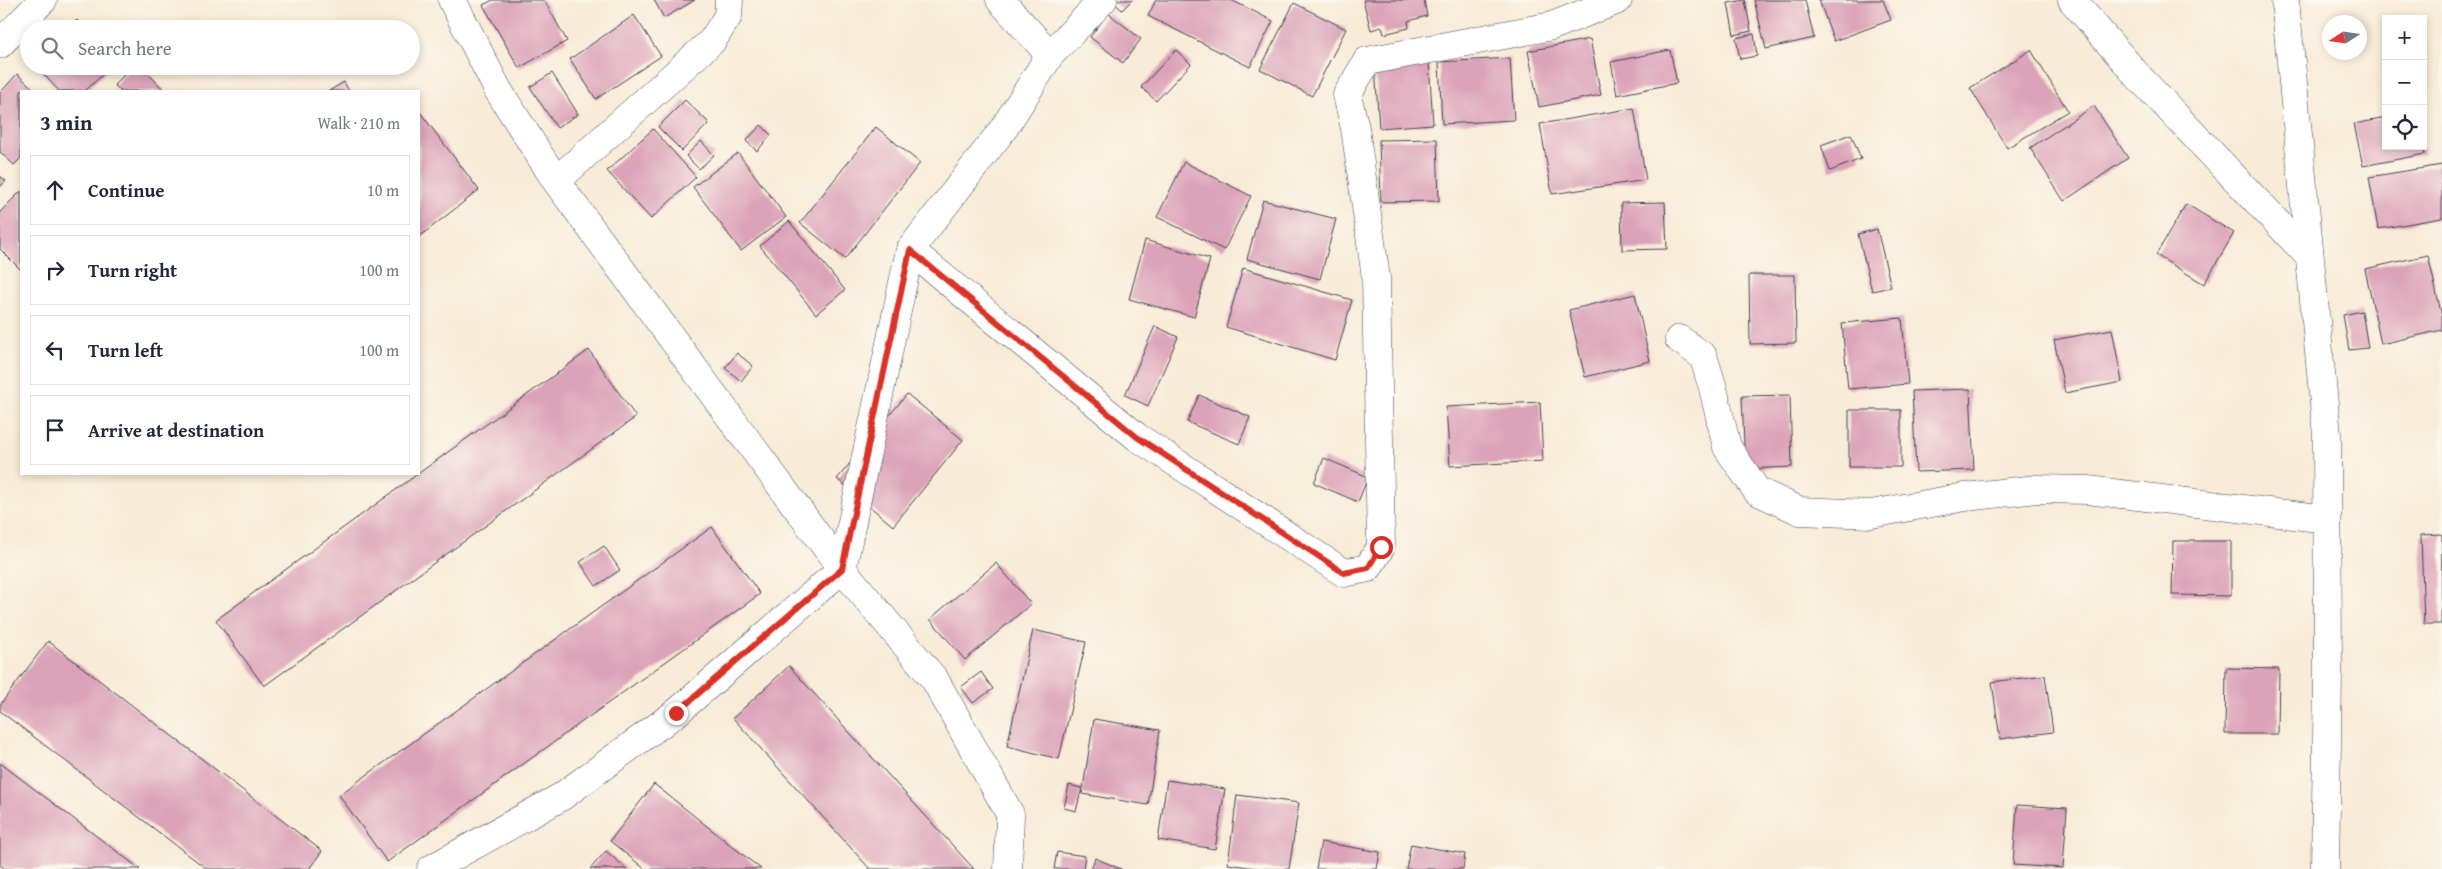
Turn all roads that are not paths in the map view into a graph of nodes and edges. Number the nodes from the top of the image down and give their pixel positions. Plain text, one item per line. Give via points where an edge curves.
1 (43, 0) edge
2 (452, 0) edge
3 (729, 0) edge
4 (1000, 0) edge
5 (1103, 0) edge
6 (1618, 0) edge
7 (2072, 0) edge
8 (2285, 0) edge
9 (23, 20) edge
10 (20, 24) edge
11 (0, 44) edge
12 (1050, 54) junction
13 (556, 182) junction
14 (910, 250) junction
15 (2308, 255) junction
16 (1679, 339) dead end
17 (2328, 519) junction
18 (842, 569) junction
19 (431, 869) edge
20 (1008, 869) edge
21 (2325, 869) edge

1 - 9 street
2 - 13 street via 498,90
3 - 13 street via 728,16 712,41
4 - 12 street
5 - 12 street
6 - 14 street via 1552,26 1367,61 1347,95 1355,128 1376,278 1381,547 1368,568 1344,573 1137,437
7 - 15 street via 2137,74
8 - 15 street
10 - 11 street
12 - 14 street via 1004,128
13 - 18 street
14 - 18 street
15 - 17 street via 2327,435
16 - 17 street via 1703,356 1727,447 1757,492 1800,511 1871,514 1965,497 2037,489 2088,490
17 - 21 street
18 - 19 street via 676,713 569,792
18 - 20 street via 935,680 1010,814

